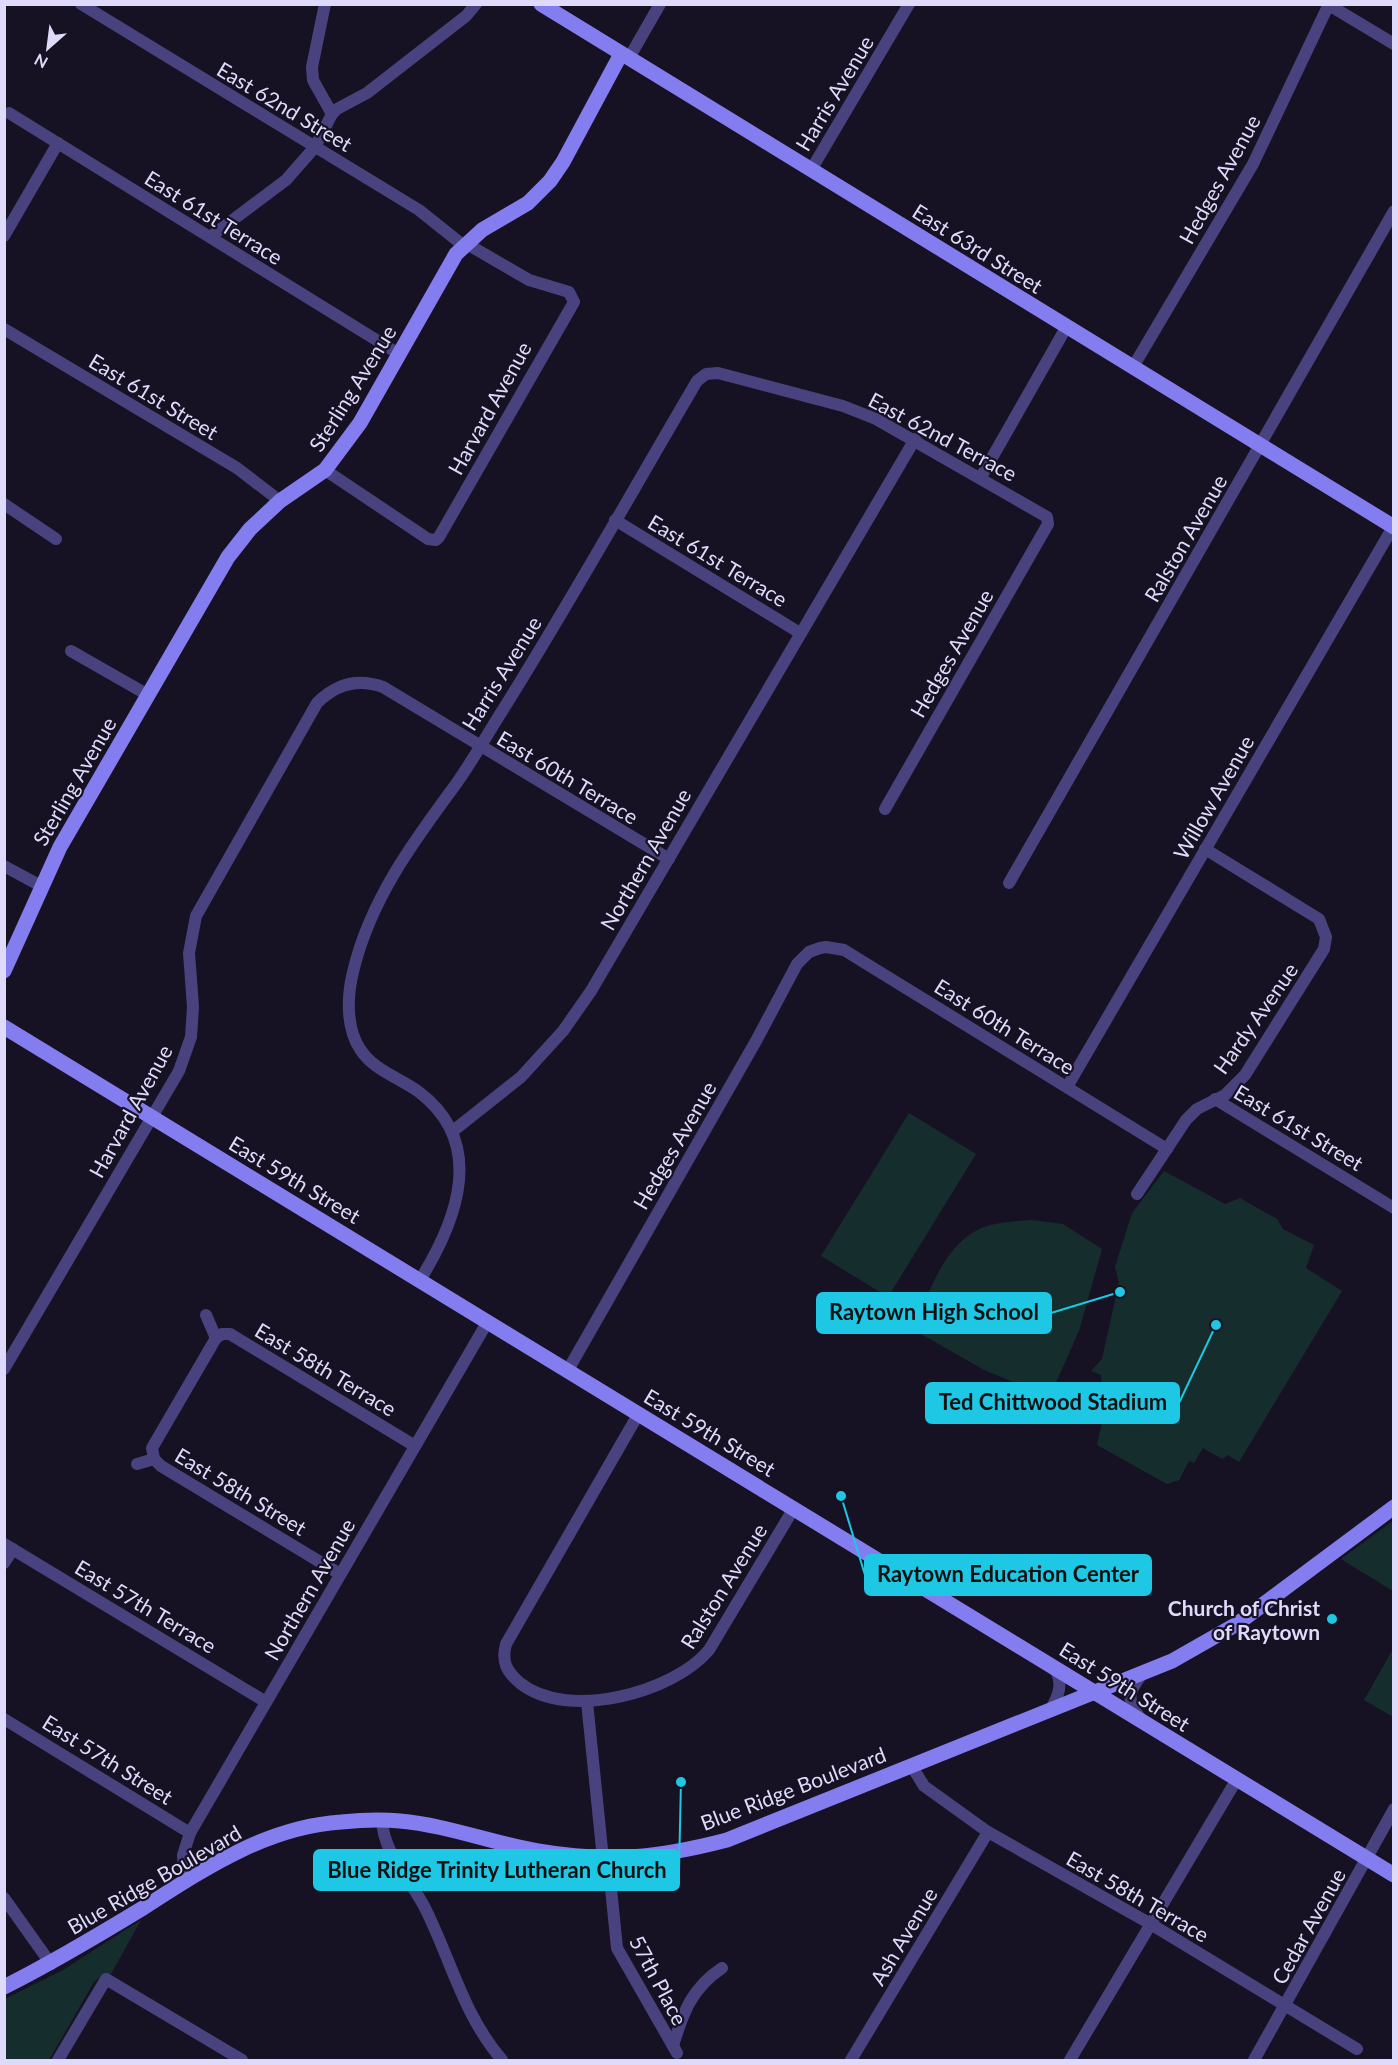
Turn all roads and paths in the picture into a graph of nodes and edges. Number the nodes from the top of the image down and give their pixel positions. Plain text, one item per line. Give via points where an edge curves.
1 (81, 4) edge
2 (326, 4) edge
3 (476, 4) edge
4 (541, 4) edge
5 (660, 4) edge
6 (909, 4) edge
7 (1329, 5) edge
8 (1394, 44) edge
9 (625, 56) junction
10 (9, 113) dead end
11 (332, 114) junction
12 (58, 143) junction
13 (315, 147) junction
14 (812, 170) junction
15 (1394, 211) edge
16 (4, 236) edge
17 (210, 237) junction
18 (466, 245) junction
19 (572, 294) joint
20 (1067, 327) junction
21 (4, 329) edge
22 (399, 354) junction
23 (1133, 367) junction
24 (712, 373) joint
25 (915, 440) junction
26 (1259, 444) junction
27 (325, 470) junction
28 (981, 477) junction
29 (280, 501) junction
30 (4, 504) edge
31 (1047, 516) joint
32 (615, 520) junction
33 (1394, 527) edge
34 (56, 539) dead end
35 (800, 633) junction
36 (71, 651) dead end
37 (352, 684) joint
38 (148, 695) junction
39 (480, 746) junction
40 (885, 808) dead end
41 (1205, 849) junction
42 (669, 859) junction
43 (4, 866) edge
44 (1009, 883) dead end
45 (41, 886) junction
46 (820, 948) joint
47 (4, 971) edge
48 (4, 1027) edge
49 (1067, 1087) junction
50 (1215, 1099) junction
51 (152, 1117) junction
52 (453, 1131) junction
53 (1167, 1149) junction
54 (1137, 1194) dead end
55 (1394, 1208) edge
56 (420, 1280) junction
57 (206, 1315) dead end
58 (488, 1321) junction
59 (216, 1338) junction
60 (4, 1369) edge
61 (568, 1370) junction
62 (639, 1413) junction
63 (415, 1446) junction
64 (154, 1459) junction
65 (137, 1464) dead end
66 (1394, 1507) edge
67 (794, 1508) junction
68 (9, 1546) edge
69 (4, 1563) edge
70 (340, 1574) junction
71 (1054, 1667) junction
72 (1142, 1674) junction
73 (1097, 1693) junction
74 (266, 1702) junction
75 (587, 1702) junction
76 (1050, 1711) junction
77 (4, 1719) edge
78 (1143, 1721) junction
79 (911, 1765) junction
80 (1237, 1779) junction
81 (1394, 1809) edge
82 (382, 1820) junction
83 (988, 1832) junction
84 (190, 1833) junction
85 (606, 1859) junction
86 (1368, 1859) junction
87 (1394, 1875) edge
88 (184, 1882) junction
89 (4, 1898) edge
90 (1149, 1923) junction
91 (51, 1964) junction
92 (722, 1968) dead end
93 (4, 1987) edge
94 (1286, 2006) junction
95 (1357, 2049) dead end
96 (58, 2061) edge
97 (242, 2061) edge
98 (502, 2061) edge
99 (851, 2061) edge
100 (1070, 2061) edge
101 (1254, 2061) edge

1 - 13 street, East 62nd Street
2 - 11 street via 312,67 314,80
3 - 11 street via 367,93
4 - 9 street, East 63rd Street
5 - 9 street
6 - 14 street, Harris Avenue
7 - 8 street
7 - 23 street, Hedges Avenue via 1253,164
9 - 14 street, East 63rd Street
9 - 18 street, Sterling Avenue via 550,181 528,203
10 - 12 street, East 61st Terrace
11 - 13 street
12 - 16 street
12 - 17 street, East 61st Terrace
13 - 17 street via 286,180
13 - 18 street, East 62nd Street via 419,210
14 - 20 street, East 63rd Street
15 - 26 street, Ralston Avenue
17 - 22 street, East 61st Terrace
18 - 19 street, East 62nd Street via 529,280
18 - 22 street, Sterling Avenue via 456,254
19 - 27 street, Harvard Avenue via 574,302 436,540 428,539
20 - 23 street, East 63rd Street
20 - 28 street
21 - 29 street, East 61st Street via 237,468
22 - 27 street, Sterling Avenue via 360,423
23 - 26 street, East 63rd Street
24 - 25 street, East 62nd Terrace via 843,406
24 - 32 street, Harris Avenue via 697,381
25 - 28 street, East 62nd Terrace
25 - 35 street, Northern Avenue
26 - 33 street, East 63rd Street
26 - 44 street, Ralston Avenue
27 - 29 street, Sterling Avenue
28 - 31 street, East 62nd Terrace
29 - 38 street, Sterling Avenue via 228,557
30 - 34 street
31 - 40 street, Hedges Avenue via 1048,524
32 - 35 street, East 61st Terrace
32 - 39 street, Harris Avenue
33 - 41 street, Willow Avenue
35 - 42 street, Northern Avenue
36 - 38 street
37 - 39 street, East 60th Terrace via 383,687
37 - 51 street, Harvard Avenue via 328,693 317,703 204,900 189,953 193,1007 190,1037 179,1071
38 - 45 street, Sterling Avenue
39 - 42 street, East 60th Terrace
39 - 52 street, Harris Avenue via 389,881 352,973 352,1035 361,1052 374,1065 435,1104
41 - 49 street, Willow Avenue
41 - 50 street, Hardy Avenue via 1319,919 1326,937 1321,956 1245,1075 1225,1095
42 - 52 street, Northern Avenue via 591,992 563,1031 520,1077
43 - 45 street
45 - 47 street, Sterling Avenue
46 - 49 street, East 60th Terrace via 844,950
46 - 61 street, Hedges Avenue via 797,964
48 - 51 street, East 59th Street
49 - 53 street, East 60th Terrace
50 - 53 street, Hardy Avenue via 1186,1120
50 - 55 street, East 61st Street
51 - 56 street, East 59th Street
51 - 60 street, Harvard Avenue
52 - 56 street via 460,1165 454,1210 442,1246
53 - 54 street, Hardy Avenue
56 - 58 street, East 59th Street
57 - 59 street
58 - 61 street, East 59th Street
58 - 63 street, Northern Avenue
59 - 63 street, East 58th Terrace via 230,1334
59 - 64 street via 152,1448
61 - 62 street, East 59th Street
62 - 67 street, East 59th Street
62 - 75 street via 504,1652 509,1674 526,1688 553,1699
63 - 70 street, Northern Avenue
64 - 65 street
64 - 70 street, East 58th Street via 161,1467
66 - 72 street, Blue Ridge Boulevard via 1237,1624
67 - 71 street, East 59th Street
67 - 75 street, Ralston Avenue via 710,1650 697,1665 653,1686
68 - 69 street
68 - 74 street, East 57th Terrace
70 - 74 street, Northern Avenue
71 - 73 street, East 59th Street
71 - 76 street via 1061,1687
72 - 73 street, Blue Ridge Boulevard
72 - 78 street via 1130,1694 1130,1704
73 - 76 street, Blue Ridge Boulevard
73 - 78 street, East 59th Street
74 - 84 street, Northern Avenue
75 - 85 street
76 - 79 street, Blue Ridge Boulevard
77 - 84 street, East 57th Street
78 - 80 street, East 59th Street
79 - 83 street, East 58th Terrace via 924,1786
79 - 85 street, Blue Ridge Boulevard via 727,1840 669,1855
80 - 86 street, East 59th Street
80 - 90 street
81 - 86 street, Cedar Avenue
82 - 85 street, Blue Ridge Boulevard via 538,1851
82 - 88 street, Blue Ridge Boulevard via 339,1822 279,1835 252,1844
82 - 98 street via 384,1839 423,1905 453,1980 485,2039
83 - 90 street, East 58th Terrace
83 - 99 street, Ash Avenue
84 - 88 street, Northern Avenue via 183,1855
85 - 92 street, 57th Place via 617,1948 675,2050 682,2015 692,1995
86 - 87 street, East 59th Street
86 - 94 street, Cedar Avenue
88 - 91 street, Blue Ridge Boulevard
89 - 91 street
90 - 94 street, East 58th Terrace
90 - 100 street
91 - 93 street, Blue Ridge Boulevard
94 - 95 street, East 58th Terrace
94 - 101 street, Cedar Avenue
96 - 97 street via 106,1979

